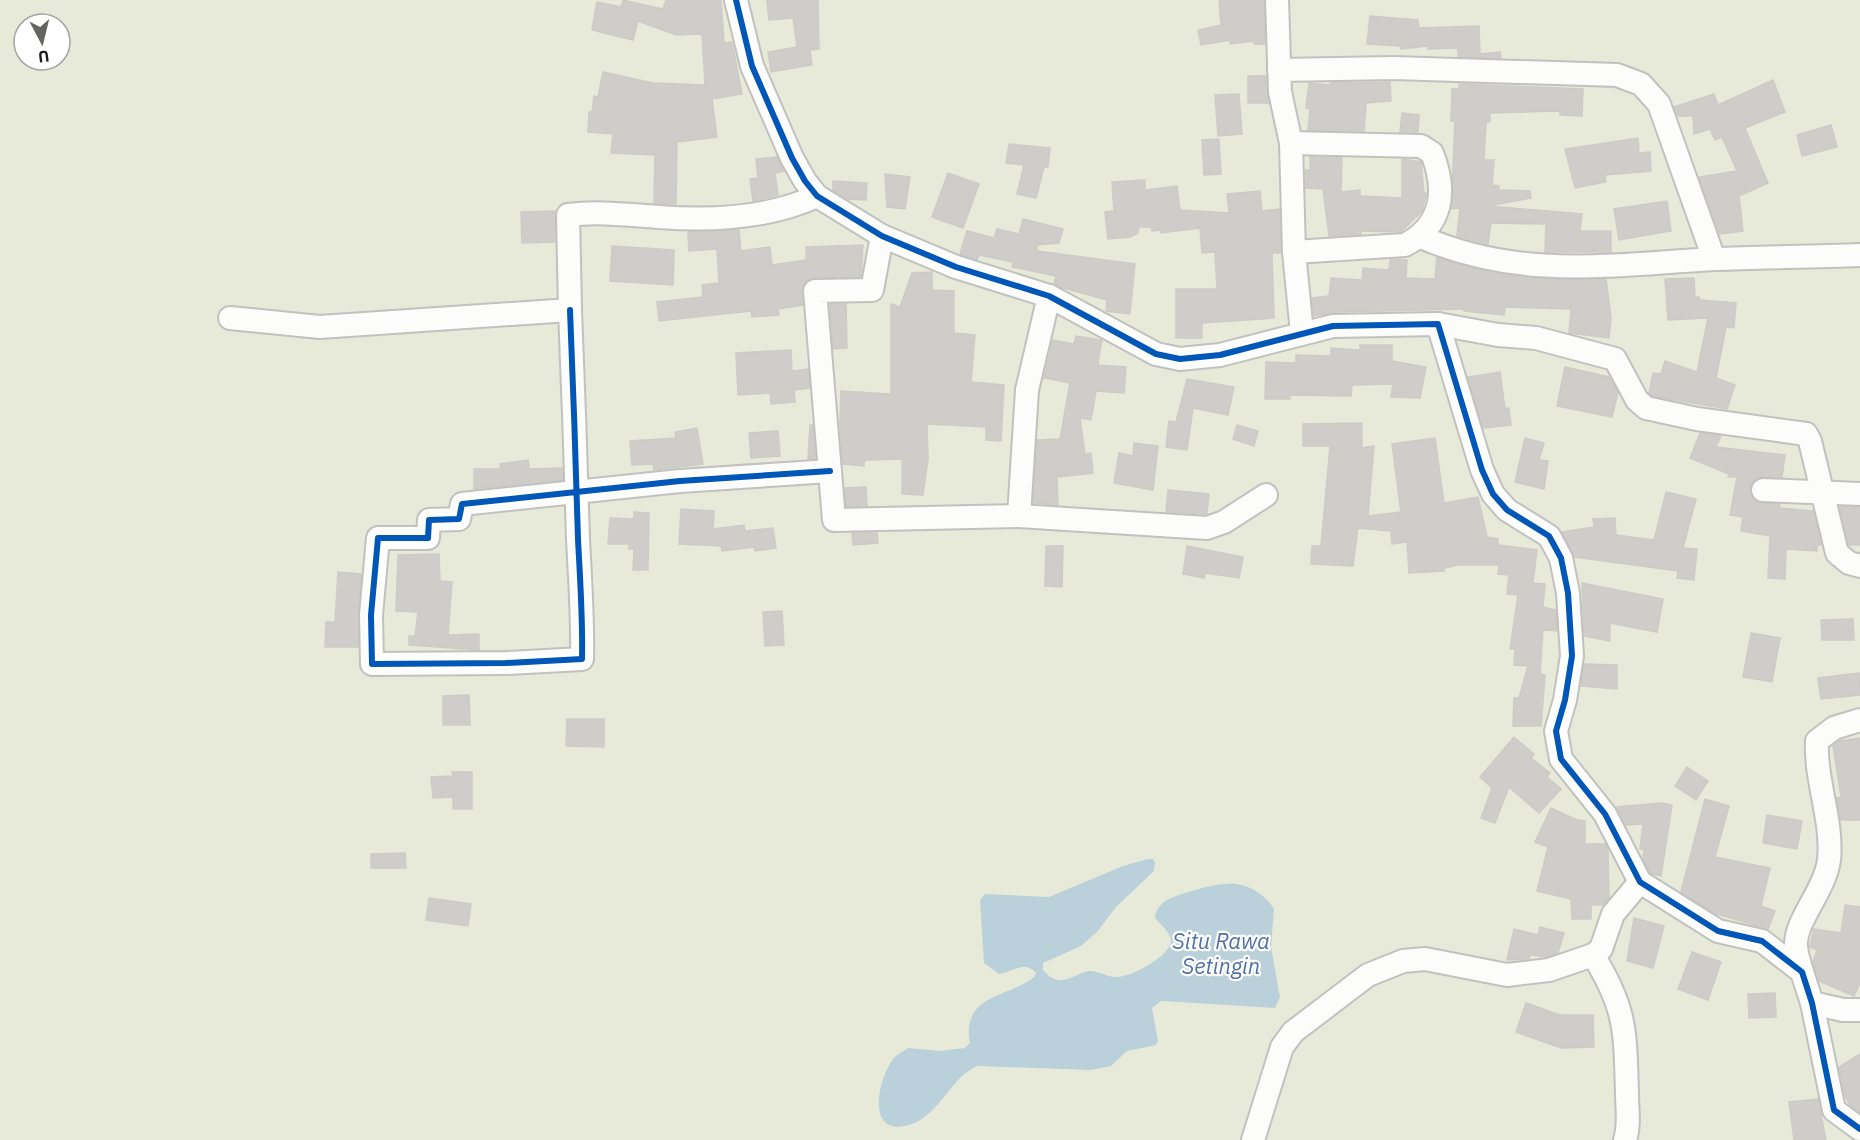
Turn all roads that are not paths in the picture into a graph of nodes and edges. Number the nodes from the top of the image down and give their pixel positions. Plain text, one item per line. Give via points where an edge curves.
1 (736, 0) edge
2 (1278, 0) edge
3 (1279, 70) junction
4 (1291, 143) junction
5 (817, 196) junction
6 (882, 236) junction
7 (1421, 237) junction
8 (1294, 252) junction
9 (1860, 255) edge
10 (1714, 260) junction
11 (1049, 296) junction
12 (570, 310) junction
13 (230, 318) dead end
14 (1438, 324) junction
15 (1302, 333) junction
16 (830, 471) junction
17 (1763, 490) dead end
18 (577, 493) junction
19 (1266, 495) dead end
20 (1824, 495) junction
21 (1860, 495) edge
22 (1018, 516) junction
23 (1860, 566) edge
24 (1860, 720) edge
25 (1640, 882) junction
26 (1593, 955) junction
27 (1802, 972) junction
28 (1812, 1003) junction
29 (1860, 1010) edge
30 (1860, 1129) edge
31 (1253, 1140) edge
32 (1625, 1140) edge

1 - 5 street via 752,66 792,158
2 - 3 street
3 - 4 street
3 - 10 street via 1394,68 1617,75 1641,84 1659,104
4 - 7 street via 1421,146 1432,153 1440,184 1437,216
4 - 8 street
5 - 6 street
5 - 12 street via 781,209 706,218 603,212 567,215
6 - 11 street via 956,267
6 - 16 street via 872,290 815,291
7 - 8 street via 1405,245
7 - 10 street via 1446,248 1545,267
8 - 15 street
9 - 10 street
11 - 15 street via 1156,354 1180,359 1220,355
11 - 22 street via 1027,390
12 - 13 street via 320,327
12 - 18 street
14 - 15 street via 1333,326
14 - 20 street via 1536,338 1615,359 1637,400 1646,408 1806,434
14 - 25 street via 1482,470 1493,494 1507,510 1549,536 1561,558 1568,593 1572,656 1556,731 1557,745 1561,759 1605,814
16 - 18 street via 680,481
16 - 22 street via 836,521
17 - 20 street
18 - 18 street via 462,504 459,519 429,520 428,538 378,538 371,615 372,664 582,659
19 - 22 street via 1217,526 1207,528
20 - 21 street
20 - 23 street via 1837,553
24 - 27 street via 1834,728 1816,741 1829,861 1820,892 1797,932
25 - 26 street via 1613,914 1601,949
25 - 27 street via 1718,931 1762,941
26 - 31 street via 1549,970 1508,975 1425,959 1403,961 1368,975 1293,1032 1282,1047
26 - 32 street via 1620,1004 1625,1026 1629,1115
27 - 28 street
28 - 29 street
28 - 30 street via 1834,1110

